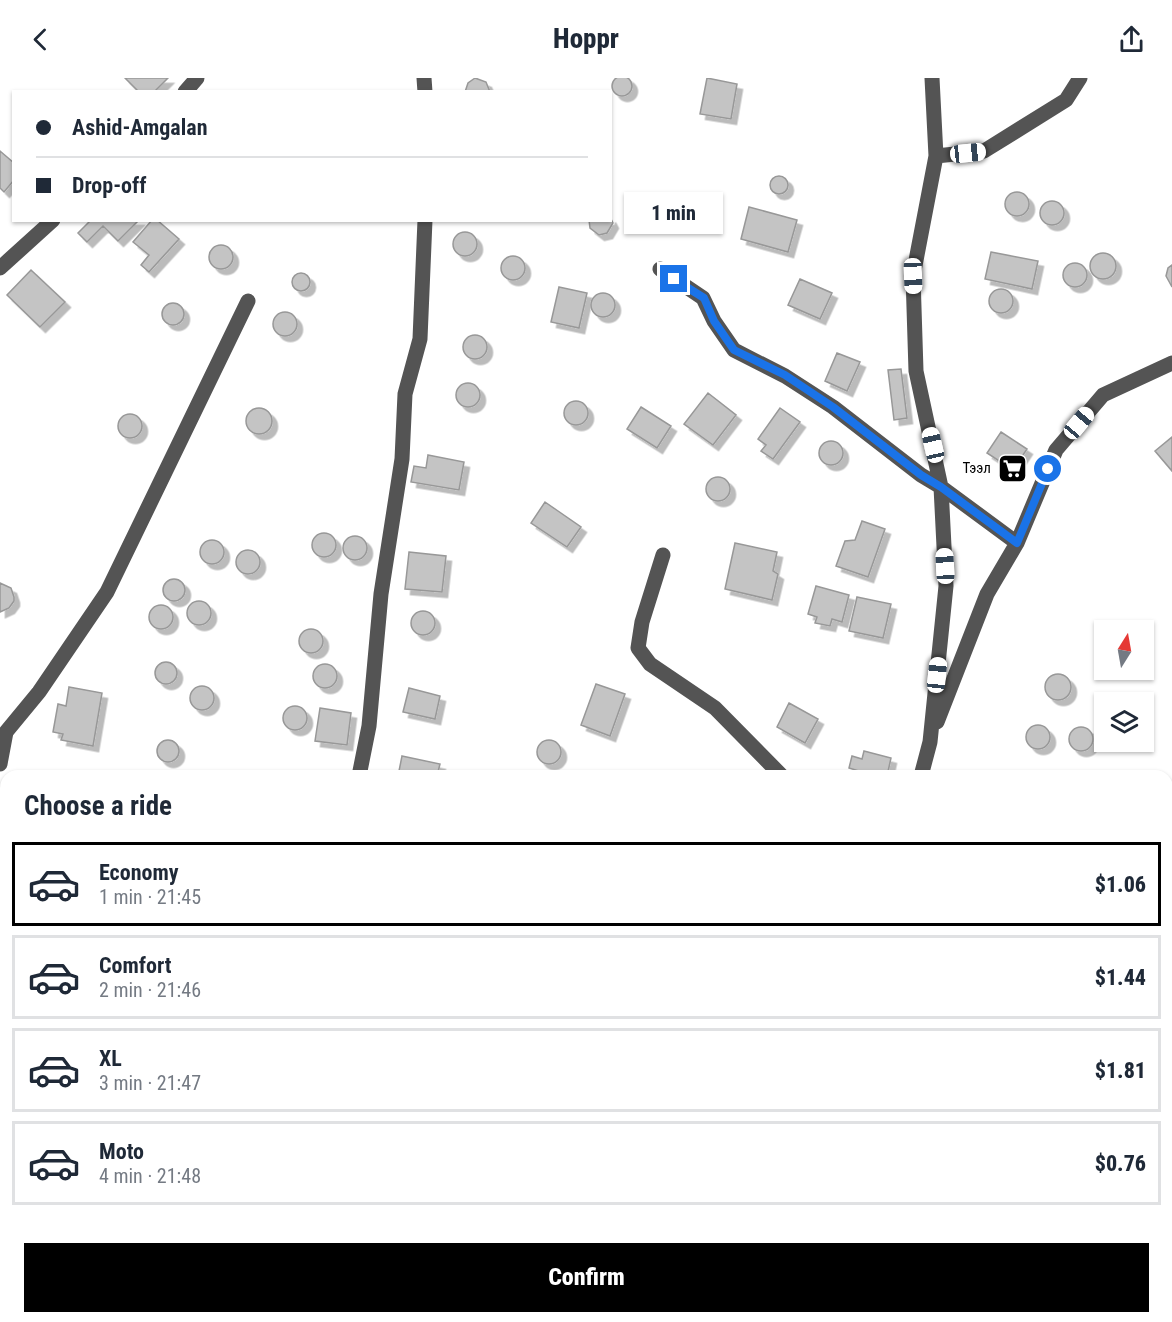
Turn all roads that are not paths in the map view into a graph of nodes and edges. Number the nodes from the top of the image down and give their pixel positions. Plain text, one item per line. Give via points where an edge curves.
1 (932, 78) edge
2 (1080, 78) edge
3 (936, 156) junction
4 (51, 222) edge
5 (425, 222) edge
6 (0, 268) edge
7 (660, 269) dead end
8 (248, 301) dead end
9 (1172, 363) edge
10 (941, 487) junction
11 (1017, 543) junction
12 (663, 555) dead end
13 (930, 742) junction
14 (0, 764) edge
15 (360, 770) edge
16 (776, 770) edge
17 (923, 770) edge

1 - 3 street
2 - 3 street via 1066,100 984,151
3 - 10 street via 913,276 916,371
4 - 6 street
5 - 15 street via 420,339 405,394 402,459
7 - 10 street via 704,298 734,350 785,375
8 - 14 street via 107,592 39,692 6,732
9 - 11 street via 1103,395 1056,450
10 - 11 street
10 - 13 street via 946,586
11 - 13 street via 987,594
12 - 16 street via 638,648 650,664 715,708
13 - 17 street

